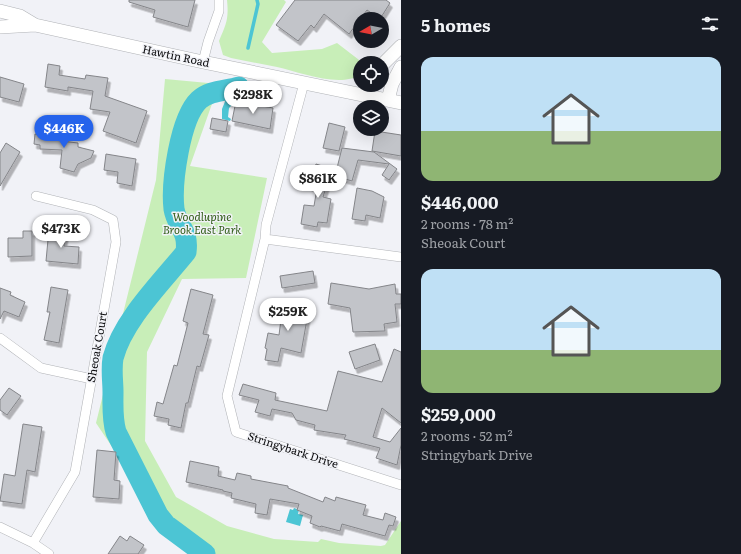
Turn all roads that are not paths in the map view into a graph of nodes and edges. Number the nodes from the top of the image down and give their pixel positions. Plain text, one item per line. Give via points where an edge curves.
1 (219, 0) edge
2 (0, 11) edge
3 (35, 25) junction
4 (0, 27) edge
5 (401, 46) edge
6 (389, 58) edge
7 (203, 62) junction
8 (401, 67) edge
9 (304, 83) junction
10 (353, 88) edge
11 (372, 92) edge
12 (388, 100) joint
13 (389, 100) edge
14 (401, 103) edge
15 (36, 196) dead end
16 (265, 239) junction
17 (401, 257) edge
18 (0, 338) edge
19 (92, 379) junction
20 (401, 486) edge
21 (0, 528) edge
22 (33, 543) junction
23 (49, 554) edge

1 - 7 street via 219,11
2 - 3 main road, Hawtin Road via 20,16
3 - 4 main road, Hawtin Road
3 - 7 main road, Hawtin Road
5 - 6 main road
7 - 9 main road, Hawtin Road
8 - 12 main road via 392,84
9 - 10 main road, Hawtin Road
9 - 16 street, Stringybark Drive via 266,226
11 - 12 main road, Hawtin Road
13 - 14 main road, Hawtin Road
15 - 19 street, Sheoak Court via 93,210 113,220 116,242
16 - 17 street
16 - 20 street, Stringybark Drive via 227,396 236,432
18 - 19 street via 41,368
19 - 22 street, Sheoak Court via 75,472
21 - 22 street
22 - 23 street

